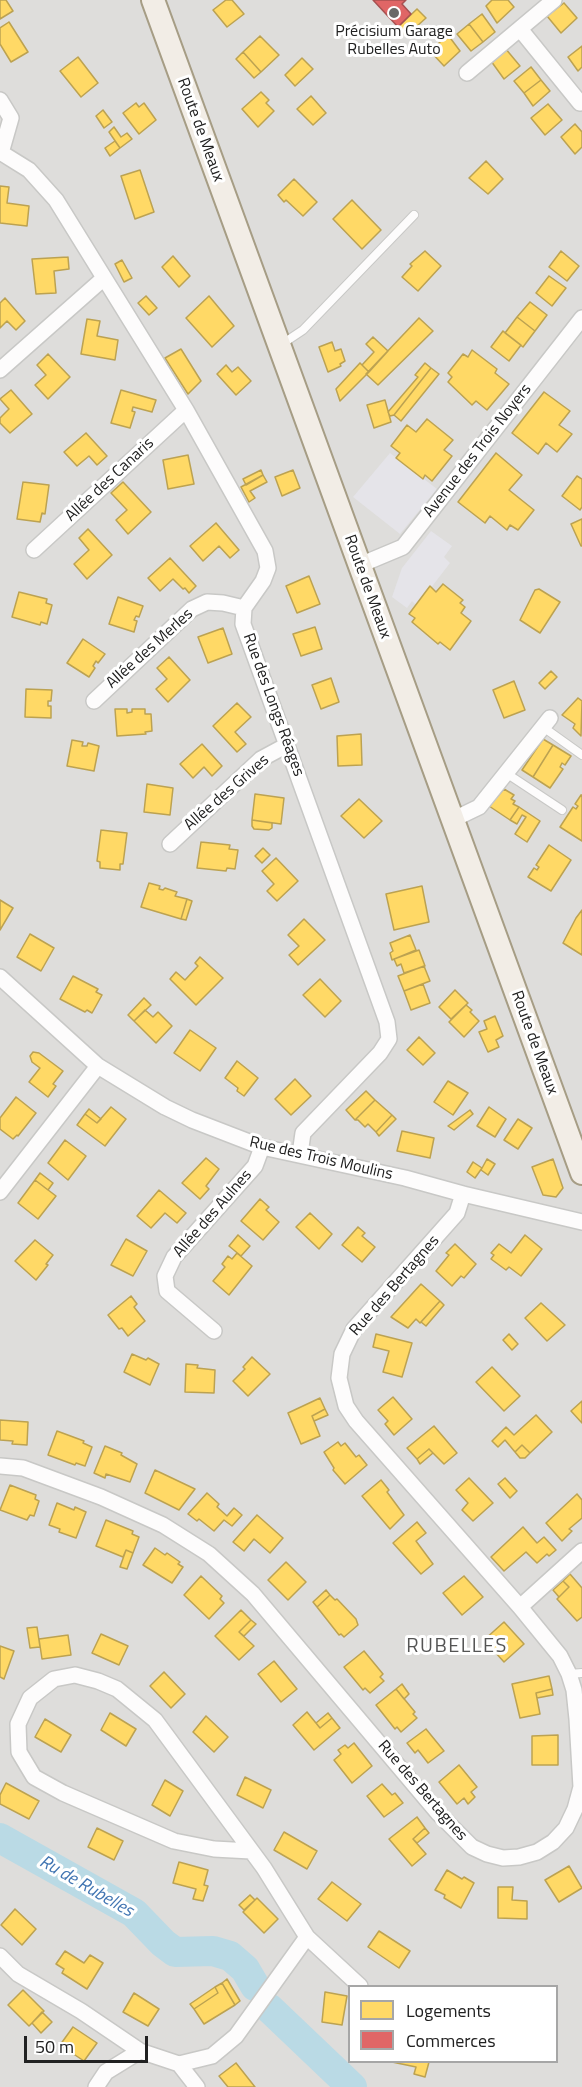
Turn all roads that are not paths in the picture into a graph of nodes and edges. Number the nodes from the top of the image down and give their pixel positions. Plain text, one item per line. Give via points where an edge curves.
1 (153, 0) edge
2 (554, 0) edge
3 (520, 29) junction
4 (467, 73) dead end
5 (0, 100) edge
6 (580, 103) dead end
7 (0, 153) edge
8 (414, 215) dead end
9 (104, 278) junction
10 (582, 318) edge
11 (279, 346) junction
12 (0, 370) edge
13 (186, 410) junction
14 (34, 550) dead end
15 (360, 565) junction
16 (244, 608) junction
17 (94, 701) dead end
18 (546, 722) joint
19 (287, 745) junction
20 (582, 755) edge
21 (506, 773) junction
22 (562, 810) dead end
23 (452, 820) junction
24 (170, 844) dead end
25 (0, 977) edge
26 (98, 1066) junction
27 (262, 1148) junction
28 (300, 1154) junction
29 (582, 1173) edge
30 (0, 1191) edge
31 (463, 1194) junction
32 (582, 1222) edge
33 (214, 1331) dead end
34 (0, 1466) edge
35 (582, 1551) edge
36 (520, 1607) junction
37 (575, 1673) edge
38 (581, 1787) edge
39 (251, 1851) junction
40 (308, 1937) junction
41 (0, 1956) edge
42 (359, 1985) edge
43 (140, 2051) junction
44 (179, 2064) junction
45 (96, 2087) edge
46 (196, 2087) edge

1 - 11 main road, Route de Meaux
2 - 3 street
3 - 4 street
3 - 6 street
5 - 7 street via 11,118
7 - 9 street via 29,170 56,200
8 - 11 lane via 303,330
9 - 12 street
9 - 13 street
10 - 15 street, Avenue des Trois Noyers via 403,547
11 - 15 main road, Route de Meaux
13 - 14 street, Allée des Canaris
13 - 16 street via 265,551 268,568
15 - 23 main road, Route de Meaux
16 - 17 street, Allée des Merles via 207,602 192,609
16 - 19 street, Rue des Longs Réages via 243,624
18 - 20 lane
18 - 21 street
19 - 24 street, Allée des Grives via 261,759
19 - 28 street, Rue des Longs Réages via 387,1022 389,1039 303,1133
21 - 22 lane
21 - 23 street via 479,807
23 - 29 main road, Route de Meaux
25 - 26 street, Rue des Trois Moulins
26 - 27 street, Rue des Trois Moulins via 165,1107
26 - 30 street
27 - 28 street, Rue des Trois Moulins
27 - 33 street, Allée des Aulnes via 255,1166 174,1257 165,1276 166,1291
28 - 31 street, Rue des Trois Moulins
31 - 32 street, Rue des Trois Moulins
31 - 36 street, Rue des Bertagnes via 457,1214 354,1329 342,1354 339,1378 346,1406 356,1420
34 - 38 street, Rue des Bertagnes via 23,1468 101,1497 163,1525 209,1554 253,1594 438,1814 472,1847 503,1858 537,1852 566,1828
35 - 36 street
36 - 37 street, Rue des Bertagnes
37 - 38 street, Rue des Bertagnes
39 - 39 street via 155,1720 117,1689 75,1675 54,1679 30,1698 18,1724 19,1752 34,1777 174,1841
39 - 40 street
40 - 42 street
40 - 44 street via 236,2036 212,2056
41 - 43 street via 18,1974
43 - 44 street
43 - 45 street via 106,2072
44 - 46 street

